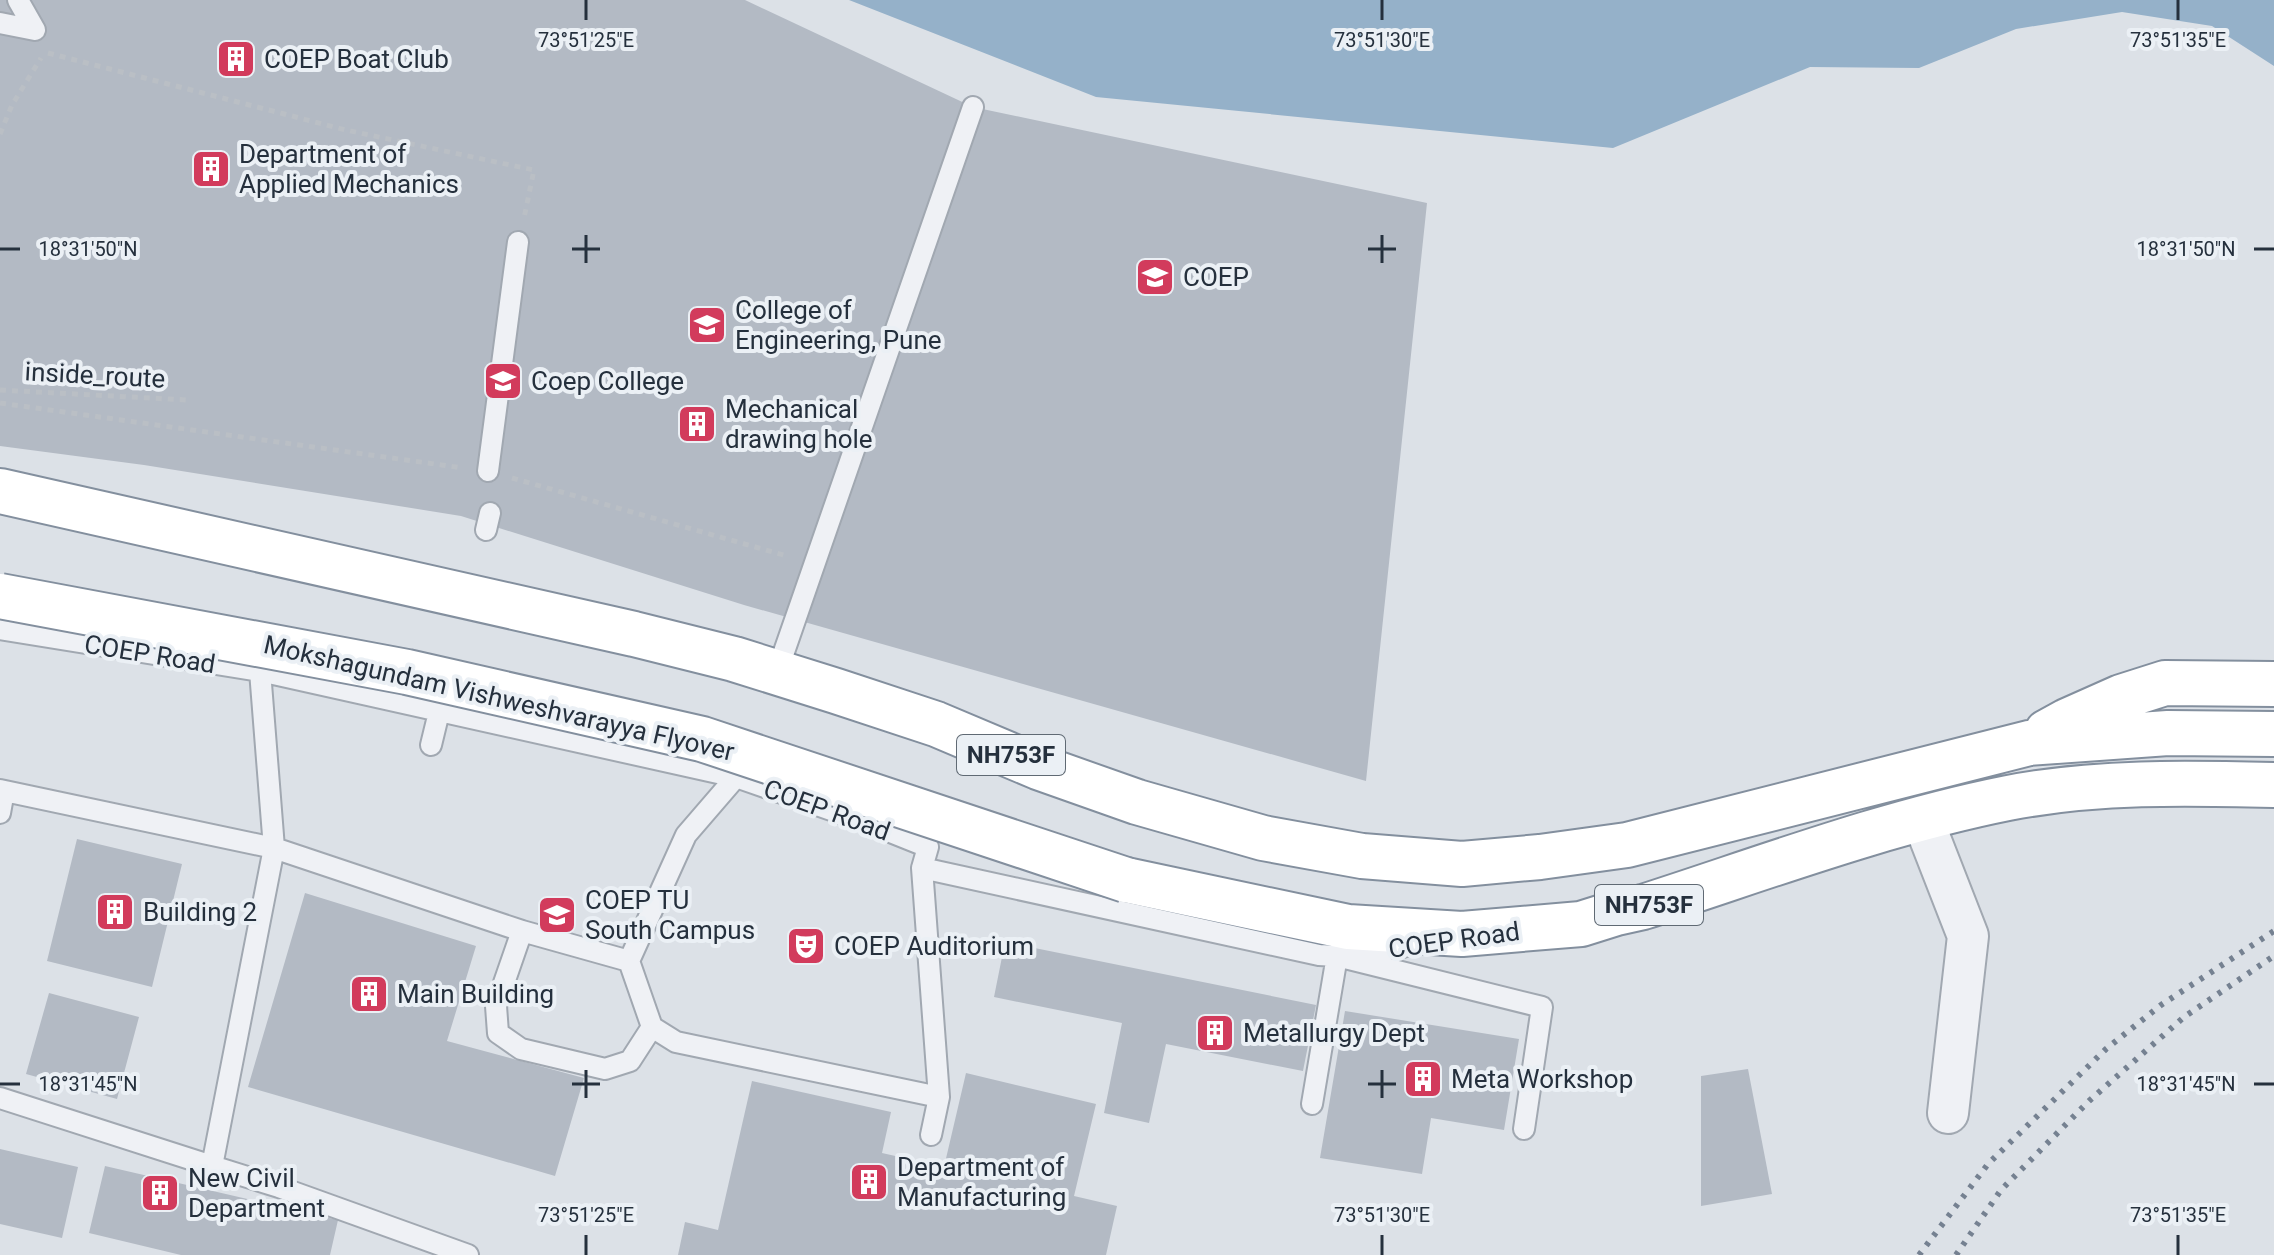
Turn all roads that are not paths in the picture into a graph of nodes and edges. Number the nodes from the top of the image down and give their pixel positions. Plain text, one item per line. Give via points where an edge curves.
1 (18, 0) edge
2 (0, 23) edge
3 (973, 107) dead end
4 (518, 242) road end
5 (488, 471) road end
6 (0, 491) edge
7 (0, 596) edge
8 (0, 629) edge
9 (260, 671) junction
10 (777, 672) junction
11 (2274, 684) edge
12 (439, 712) junction
13 (2274, 734) edge
14 (2029, 743) junction
15 (431, 745) dead end
16 (736, 777) junction
17 (2274, 785) edge
18 (2, 790) edge
19 (0, 813) edge
20 (1922, 818) junction
21 (274, 848) junction
22 (922, 868) junction
23 (1581, 924) junction
24 (522, 931) junction
25 (1337, 956) junction
26 (629, 961) junction
27 (652, 1027) junction
28 (939, 1097) junction
29 (0, 1098) edge
30 (1312, 1104) dead end
31 (1948, 1113) dead end
32 (1524, 1129) dead end
33 (931, 1135) dead end
34 (212, 1166) junction
35 (468, 1255) edge

1 - 2 lane via 35,30
3 - 10 lane
4 - 5 lane
6 - 10 highway, NH753F via 634,634
7 - 23 highway, Mokshagundam Vishweshvarayya Flyover / NH753F, bridge via 407,672 702,739 1126,880 1348,927 1462,934
8 - 9 lane, COEP Road
9 - 12 lane, COEP Road
9 - 21 lane
10 - 14 highway, NH753F via 936,724 1137,802 1249,834 1362,856 1462,864 1627,845
11 - 14 highway, NH753F via 2165,683 2121,697
12 - 15 lane
12 - 16 lane, COEP Road
13 - 14 highway, NH753F via 2168,733
16 - 22 lane, COEP Road via 928,847
16 - 26 lane via 686,835
17 - 20 highway, NH753F via 2164,783 2076,789
18 - 19 lane
18 - 21 lane
20 - 23 highway, NH753F
20 - 31 street via 1968,936
21 - 24 lane
21 - 34 lane
22 - 25 lane, COEP Road
22 - 28 lane
23 - 25 lane, COEP Road
24 - 26 lane
24 - 27 lane via 496,1006 498,1033 521,1049 605,1069 630,1061
25 - 30 lane
25 - 32 lane via 1542,1007
26 - 27 lane
27 - 28 lane via 676,1042
28 - 33 lane
29 - 34 lane
34 - 35 lane

